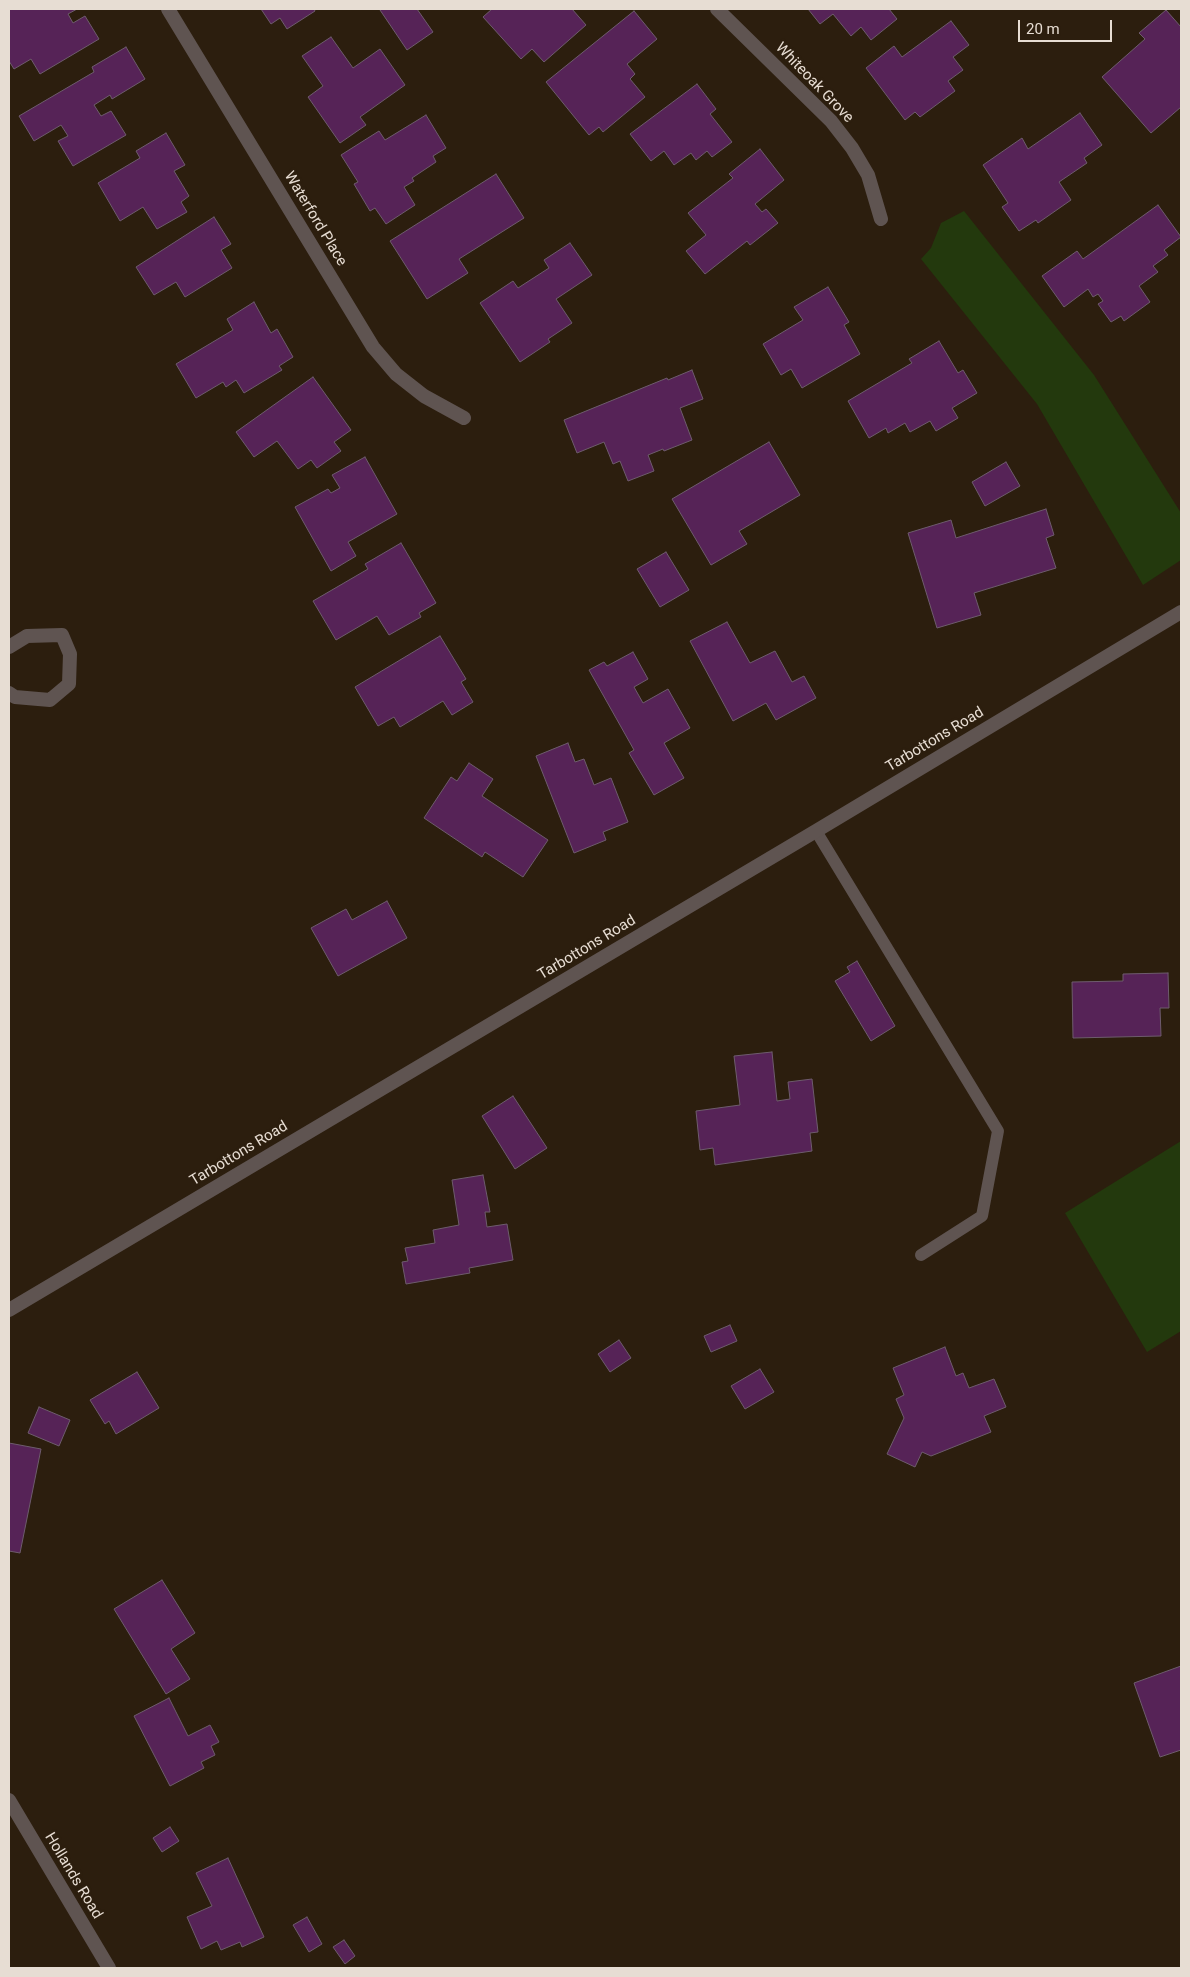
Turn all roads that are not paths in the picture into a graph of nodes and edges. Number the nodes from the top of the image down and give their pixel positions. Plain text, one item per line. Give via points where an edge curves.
1 (168, 9) edge
2 (717, 9) edge
3 (881, 219) dead end
4 (464, 418) dead end
5 (1181, 612) edge
6 (9, 647) edge
7 (9, 693) edge
8 (816, 831) junction
9 (921, 1255) dead end
10 (9, 1310) edge
11 (9, 1800) edge
12 (109, 1968) edge

1 - 4 street, Waterford Place via 373,346 396,374 424,396
2 - 3 street, Whiteoak Grove via 830,121 852,148 868,175
5 - 8 street, Tarbottons Road
6 - 7 street via 28,636 62,635 70,654 69,684 50,700 15,698
8 - 9 lane via 998,1131 982,1216
8 - 10 street, Tarbottons Road
11 - 12 street, Hollands Road

